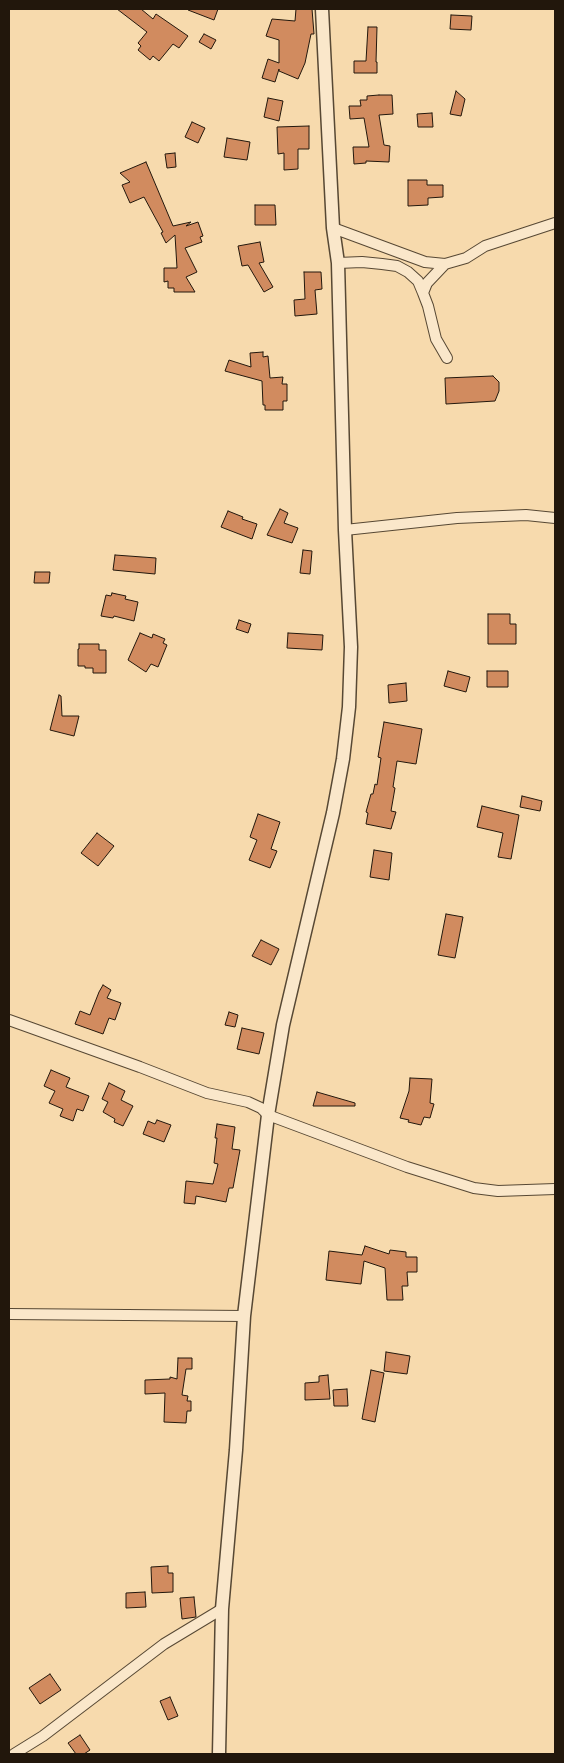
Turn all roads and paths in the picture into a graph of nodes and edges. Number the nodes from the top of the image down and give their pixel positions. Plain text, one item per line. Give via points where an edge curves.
1 (322, 9) edge
2 (555, 222) edge
3 (333, 228) junction
4 (338, 263) junction
5 (445, 264) junction
6 (423, 292) junction
7 (447, 358) dead end
8 (555, 518) edge
9 (345, 530) junction
10 (9, 1020) edge
11 (268, 1115) junction
12 (555, 1188) edge
13 (9, 1314) edge
14 (244, 1316) junction
15 (222, 1608) junction
16 (14, 1754) edge
17 (219, 1754) edge

1 - 3 street
2 - 5 street via 485,246 466,258
3 - 4 street
3 - 5 street via 425,262
4 - 6 street via 397,266 418,281
4 - 9 street
5 - 6 street
6 - 7 street via 436,339
8 - 9 street via 526,515 457,518
9 - 11 street via 351,647 343,759 324,856 283,1025
10 - 11 street via 206,1093 248,1102
11 - 12 street via 407,1167 474,1188 498,1191
11 - 14 street
13 - 14 street
14 - 15 street
15 - 16 street via 164,1644 43,1736
15 - 17 street

